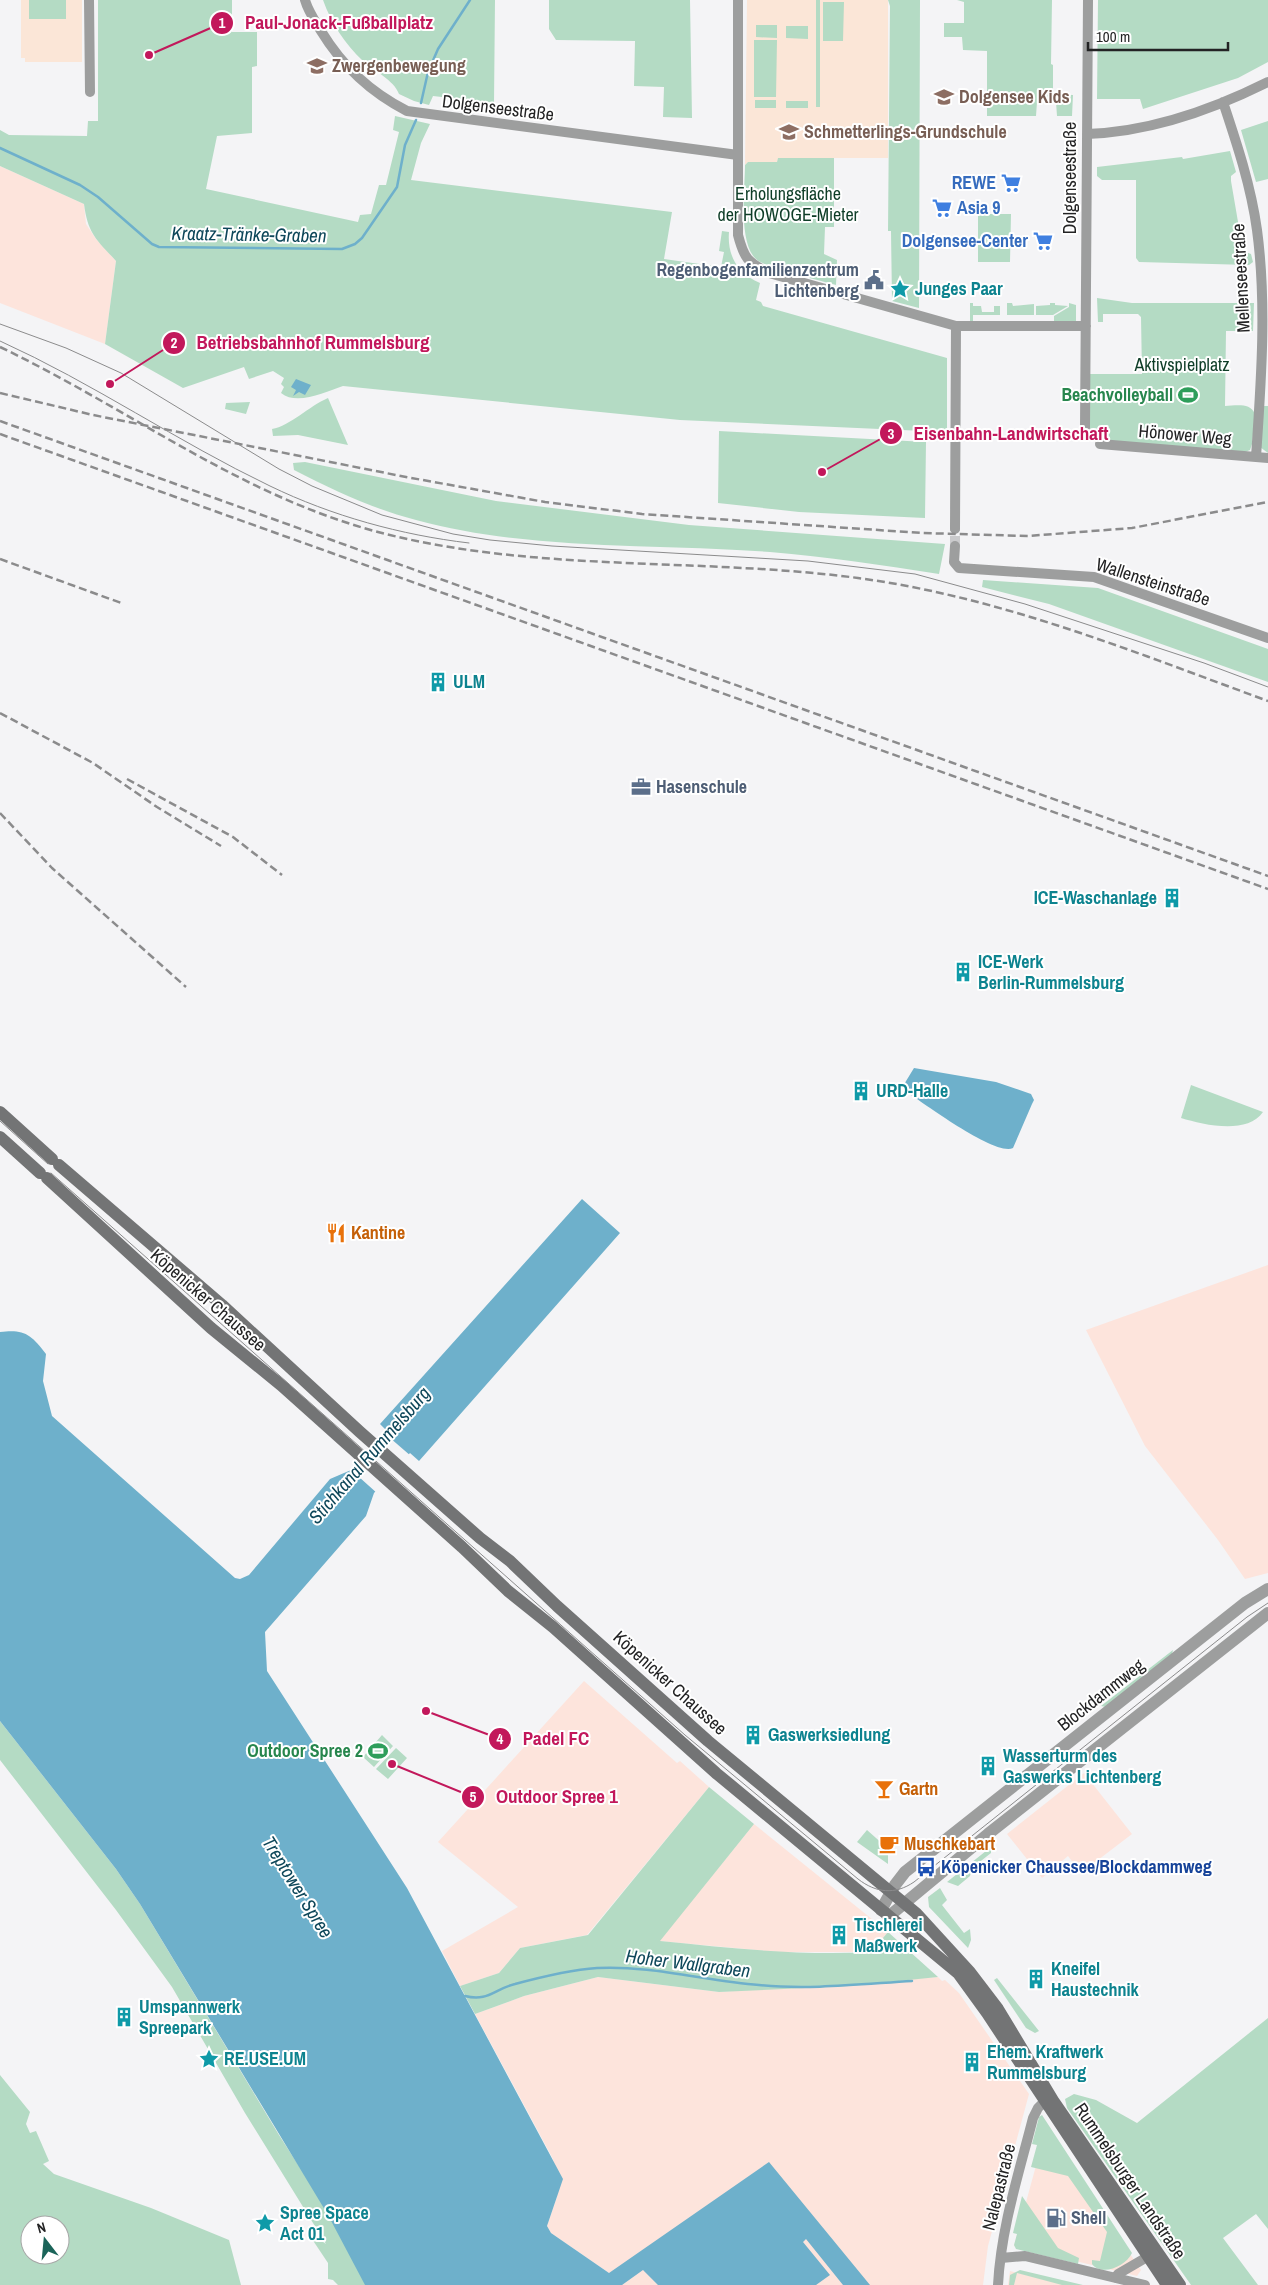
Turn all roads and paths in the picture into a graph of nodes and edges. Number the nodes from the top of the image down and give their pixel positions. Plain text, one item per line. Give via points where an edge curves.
1 (88, 0) edge
2 (305, 0) edge
3 (738, 0) edge
4 (1088, 0) edge
5 (1268, 82) edge
6 (90, 92) dead end
7 (1223, 102) junction
8 (1087, 134) junction
9 (738, 155) junction
10 (956, 326) junction
11 (1086, 326) junction
12 (1085, 428) dead end
13 (1100, 444) dead end
14 (1256, 457) junction
15 (1268, 458) edge
16 (955, 529) tunnel mouth
17 (955, 546) tunnel mouth
18 (1268, 638) edge
19 (0, 1112) edge
20 (0, 1137) edge
21 (1264, 1591) edge
22 (1268, 1606) edge
23 (1268, 1613) edge
24 (891, 1891) junction
25 (905, 1903) junction
26 (885, 1914) junction
27 (963, 1972) junction
28 (1044, 2102) junction
29 (1152, 2254) junction
30 (1001, 2258) junction
31 (1116, 2278) junction
32 (1162, 2284) edge
33 (998, 2285) edge
34 (1145, 2285) edge
35 (1180, 2285) edge

1 - 6 street
2 - 9 street, Dolgenseestraße via 326,38 352,73 370,89 408,112
3 - 9 street
4 - 8 street, Dolgenseestraße
5 - 7 street
7 - 8 street via 1163,123 1113,133
7 - 14 street, Mellenseestraße via 1247,178 1257,230 1261,334
8 - 11 street, Dolgenseestraße
9 - 10 street via 738,235 744,257 755,266 769,273
10 - 11 street
10 - 16 street
11 - 12 street, Dolgenseestraße
13 - 14 street, Hönower Weg
14 - 15 street, Hönower Weg
17 - 18 street, Wallensteinstraße via 954,562 959,568 1099,578
19 - 24 main road, Köpenicker Chaussee via 517,1567 708,1741
20 - 26 main road, Köpenicker Chaussee via 508,1591 553,1627 716,1773
21 - 22 street, Blockdammweg
21 - 24 street, Blockdammweg via 908,1870
23 - 25 street
24 - 25 main road, Köpenicker Chaussee
24 - 26 street, Blockdammweg
25 - 26 street
25 - 27 main road, Köpenicker Chaussee
26 - 27 main road, Köpenicker Chaussee
27 - 28 main road, Rummelsburger Landstraße
27 - 29 main road, Rummelsburger Landstraße via 1003,2017
28 - 29 main road, Rummelsburger Landstraße
28 - 30 street, Nalepastraße via 1034,2118 1001,2242
29 - 31 street
29 - 32 main road, Rummelsburger Landstraße
29 - 35 main road, Rummelsburger Landstraße
30 - 31 street via 1025,2256
30 - 33 street, Nalepastraße
31 - 34 street

